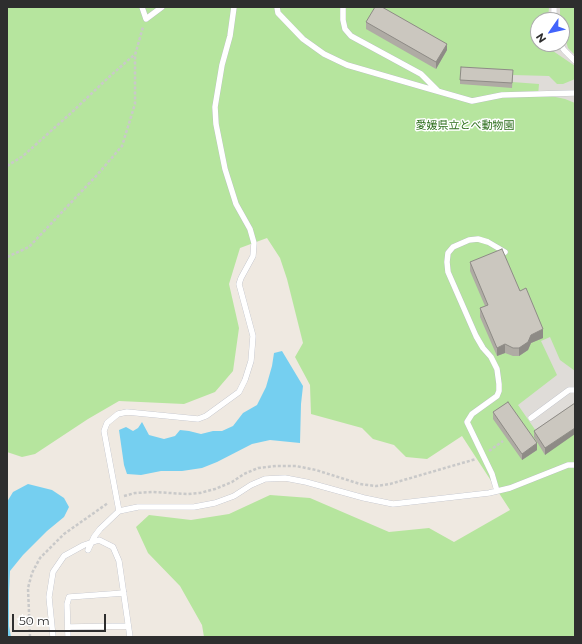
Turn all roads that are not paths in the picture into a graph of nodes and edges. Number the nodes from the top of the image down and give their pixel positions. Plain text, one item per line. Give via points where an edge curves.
1 (142, 7) edge
2 (162, 7) edge
3 (234, 7) edge
4 (277, 7) edge
5 (343, 7) edge
6 (566, 52) edge
7 (575, 61) edge
8 (440, 92) junction
9 (574, 92) edge
10 (505, 252) edge
11 (575, 390) edge
12 (531, 418) dead end
13 (575, 465) edge
14 (497, 491) junction
15 (119, 511) junction
16 (91, 542) junction
17 (88, 550) dead end
18 (124, 593) junction
19 (128, 626) junction
20 (68, 627) junction
21 (53, 637) edge
22 (68, 637) edge
23 (130, 637) edge

1 - 2 lane via 146,19
3 - 15 lane via 215,107 225,169 236,204 250,229 254,243 254,256 239,284 253,336 250,361 239,392 206,416 198,419 128,412 118,414 107,423 104,431
4 - 8 lane via 278,13 303,39 324,54 347,65
5 - 8 lane via 345,29 350,36 421,74
6 - 7 lane
8 - 9 lane via 472,101 502,95
10 - 14 lane via 488,242 469,240 453,247 446,262 476,336 497,369 497,396 472,414 467,422 492,474
11 - 12 lane via 568,390
13 - 14 lane via 568,465
14 - 15 lane via 392,504 306,482 278,478 265,479 215,503 194,507 138,507
15 - 16 lane via 100,528
16 - 17 lane
16 - 18 lane via 99,540 113,547 119,561
16 - 21 lane via 64,556 52,572 49,597
18 - 19 lane
18 - 20 lane via 69,597
19 - 20 lane
19 - 23 lane
20 - 22 lane

